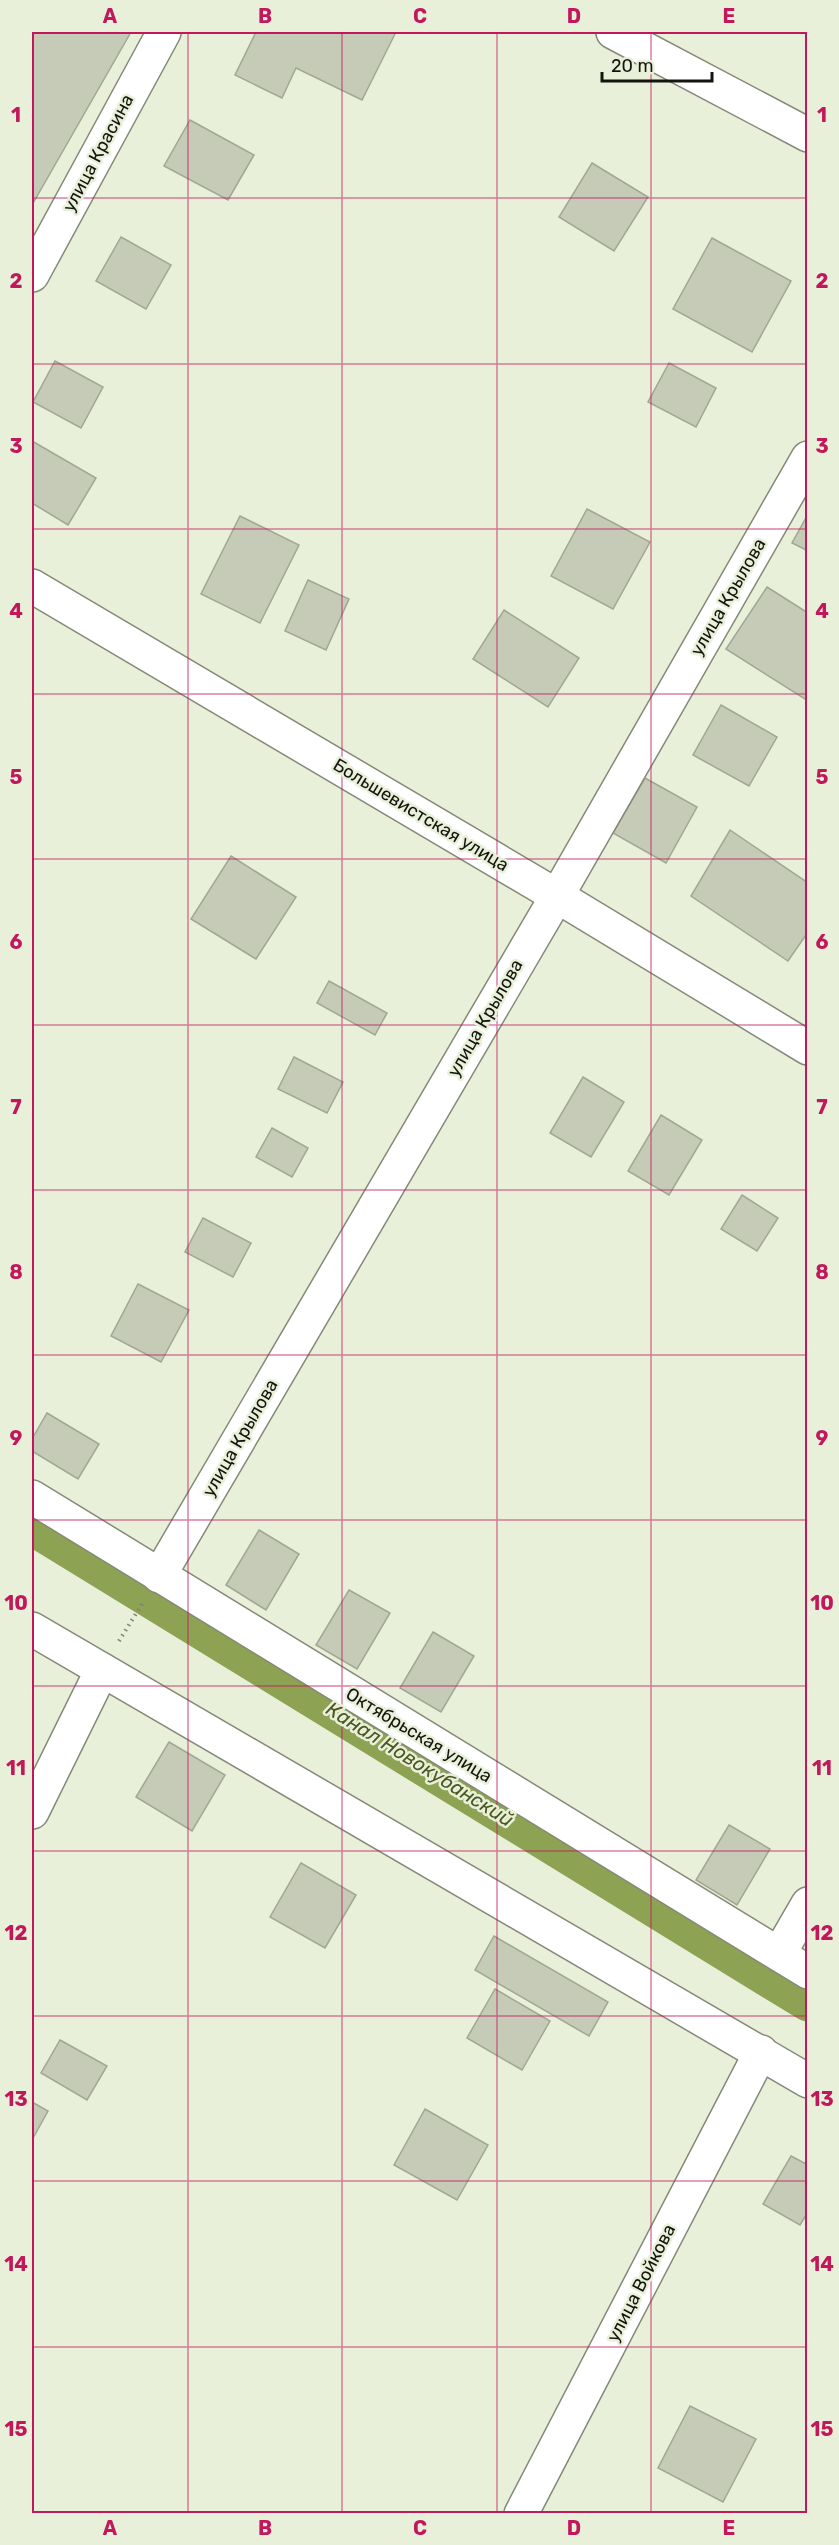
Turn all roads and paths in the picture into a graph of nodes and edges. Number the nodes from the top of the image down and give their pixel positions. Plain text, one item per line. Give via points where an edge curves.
1 (164, 32) edge
2 (613, 32) edge
3 (807, 135) edge
4 (32, 275) edge
5 (807, 458) edge
6 (32, 586) edge
7 (557, 896) junction
8 (807, 1048) edge
9 (32, 1497) edge
10 (159, 1576) junction
11 (32, 1629) edge
12 (102, 1670) junction
13 (32, 1812) edge
14 (807, 1904) edge
15 (779, 1954) junction
16 (807, 1972) edge
17 (760, 2052) junction
18 (807, 2081) edge
19 (521, 2514) edge

1 - 4 street, улица Красина
2 - 3 street
5 - 7 street, улица Крылова
6 - 7 street, Большевистская улица
7 - 8 street, Большевистская улица
7 - 10 street, улица Крылова
9 - 10 street, Октябрьская улица
10 - 12 path
10 - 15 street, Октябрьская улица
11 - 12 street
12 - 13 street
12 - 17 street
14 - 15 street
15 - 16 street, Октябрьская улица
17 - 18 street
17 - 19 street, улица Войкова

